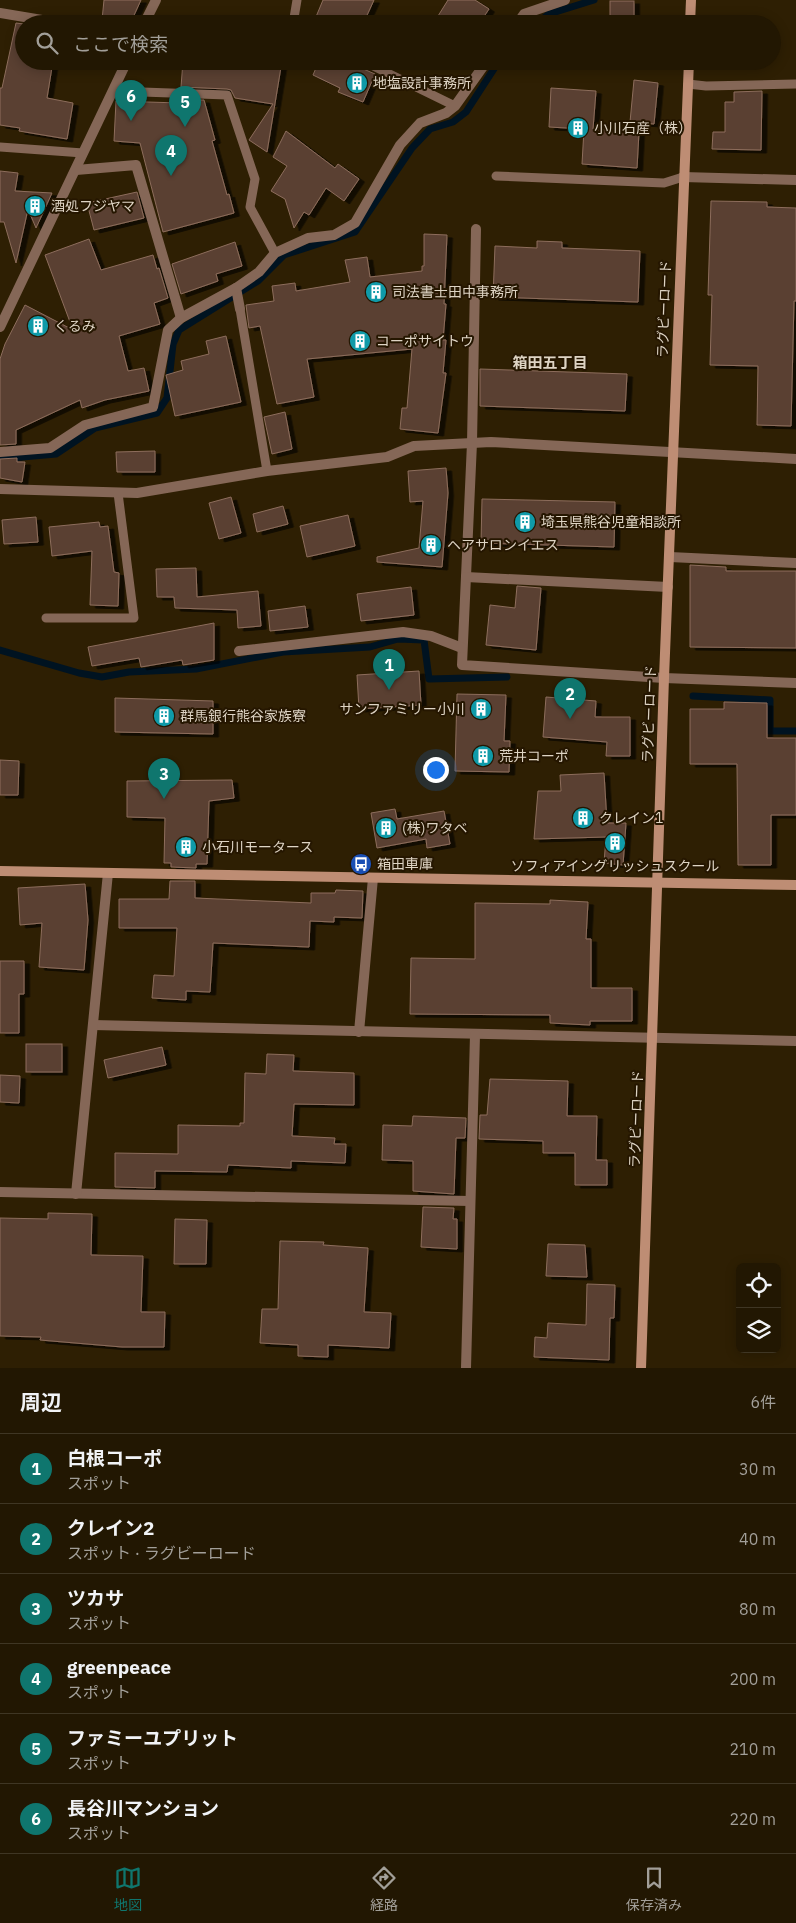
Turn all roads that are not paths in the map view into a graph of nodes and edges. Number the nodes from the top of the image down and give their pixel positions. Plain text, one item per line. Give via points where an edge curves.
1 (156, 0) edge
2 (297, 0) edge
3 (565, 0) edge
4 (691, 0) edge
5 (0, 13) edge
6 (148, 15) edge
7 (294, 15) edge
8 (523, 15) edge
9 (690, 15) edge
10 (15, 16) edge
11 (123, 70) edge
12 (381, 70) edge
13 (481, 70) edge
14 (689, 70) edge
15 (688, 84) junction
16 (796, 84) edge
17 (114, 91) junction
18 (455, 106) junction
19 (0, 147) edge
20 (84, 153) junction
21 (76, 170) junction
22 (496, 176) dead end
23 (683, 176) junction
24 (796, 180) edge
25 (476, 229) dead end
26 (275, 253) junction
27 (236, 289) junction
28 (240, 309) joint
29 (181, 318) junction
30 (0, 327) edge
31 (472, 443) junction
32 (0, 452) edge
33 (673, 453) junction
34 (796, 459) edge
35 (267, 471) junction
36 (0, 488) edge
37 (118, 493) junction
38 (670, 558) junction
39 (796, 563) edge
40 (466, 577) junction
41 (668, 587) junction
42 (46, 618) dead end
43 (462, 648) junction
44 (239, 651) dead end
45 (664, 678) junction
46 (796, 683) edge
47 (0, 871) edge
48 (108, 873) junction
49 (373, 878) junction
50 (657, 882) junction
51 (796, 885) edge
52 (93, 1025) junction
53 (359, 1032) junction
54 (475, 1034) junction
55 (652, 1038) junction
56 (796, 1041) edge
57 (0, 1192) edge
58 (76, 1194) junction
59 (470, 1200) junction
60 (466, 1368) edge
61 (641, 1368) edge

1 - 6 street
2 - 7 lane
3 - 8 street
4 - 9 street
5 - 10 street
11 - 17 street
12 - 18 lane
13 - 18 street
14 - 15 street, ラグビーロード
15 - 16 lane
15 - 23 street, ラグビーロード
17 - 20 street
17 - 26 lane via 227,95 255,179 250,207
18 - 26 street via 420,124 400,146 355,223 334,235 308,238
19 - 20 lane
20 - 21 street
21 - 29 street via 136,166
21 - 30 street
22 - 23 lane via 664,183
23 - 24 street
23 - 33 street, ラグビーロード
25 - 31 street
26 - 27 street via 260,272
27 - 28 street
27 - 29 street
28 - 35 lane
29 - 32 street via 168,330 153,406 85,425 50,448
31 - 33 street
31 - 35 street via 414,446 388,457
31 - 40 street
33 - 34 street
33 - 38 street, ラグビーロード
35 - 37 street via 138,494
36 - 37 street
37 - 42 lane via 134,618
38 - 39 street
38 - 41 street, ラグビーロード
40 - 41 street
40 - 43 street
41 - 45 street, ラグビーロード
43 - 44 street via 431,636 403,632
43 - 45 street via 462,665
45 - 46 street
45 - 50 street, ラグビーロード
47 - 48 street
48 - 49 street
48 - 52 street
49 - 50 street
49 - 53 street
50 - 51 street
50 - 55 street, ラグビーロード
52 - 53 street
52 - 58 street
53 - 54 street
54 - 55 street
54 - 59 street
55 - 56 street
55 - 61 street, ラグビーロード
57 - 58 street
58 - 59 street
59 - 60 street

